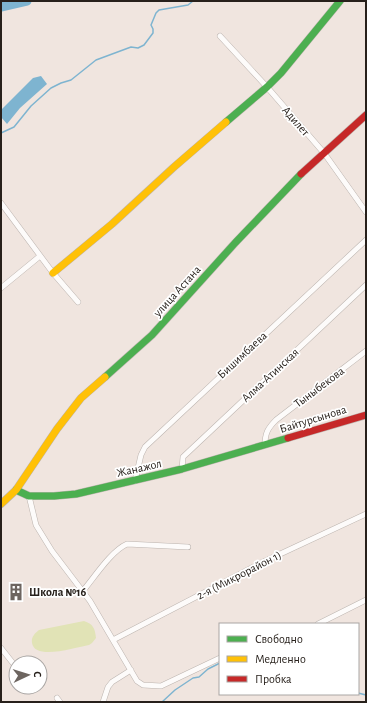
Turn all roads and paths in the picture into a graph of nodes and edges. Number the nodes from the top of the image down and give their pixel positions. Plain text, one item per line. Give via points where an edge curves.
1 (340, 1) edge
2 (220, 36) dead end
3 (267, 87) junction
4 (366, 115) edge
5 (324, 153) junction
6 (1, 203) edge
7 (366, 212) edge
8 (366, 240) edge
9 (40, 256) junction
10 (53, 273) junction
11 (366, 284) edge
12 (1, 288) edge
13 (78, 302) dead end
14 (366, 351) edge
15 (366, 415) edge
16 (265, 445) junction
17 (182, 469) junction
18 (135, 481) junction
19 (16, 490) junction
20 (29, 496) junction
21 (1, 500) edge
22 (1, 504) edge
23 (366, 514) edge
24 (188, 547) dead end
25 (82, 592) junction
26 (366, 600) edge
27 (320, 623) edge
28 (113, 640) junction
29 (1, 648) edge
30 (8, 657) edge
31 (219, 658) edge
32 (131, 670) junction
33 (104, 702) edge

1 - 3 street
2 - 3 street, Адилет
3 - 5 street, Адилет
3 - 10 street
4 - 5 street, улица Астана
5 - 7 street, Адилет
5 - 19 street, улица Астана via 235,243 152,335 81,398
6 - 9 street
8 - 18 street, Бишимбаева via 145,447
9 - 10 street
9 - 12 street
10 - 13 street
11 - 17 street, Алма-Атинская via 183,457
14 - 16 street, Тыныбекова via 276,420 268,428
15 - 16 street, Байтурсынова
16 - 17 street, Жанажол
17 - 18 street, Жанажол
18 - 20 street, Жанажол via 76,494
19 - 20 street, Жанажол
19 - 21 street, улица Астана
19 - 22 street, улица Астана
20 - 25 street via 36,525
23 - 28 street, 2-я (Микрорайон 1) via 263,562
24 - 25 street via 127,544 122,546
25 - 28 street
26 - 27 street
28 - 32 street
29 - 30 street
31 - 32 street via 161,686 143,685
32 - 33 street via 112,682

